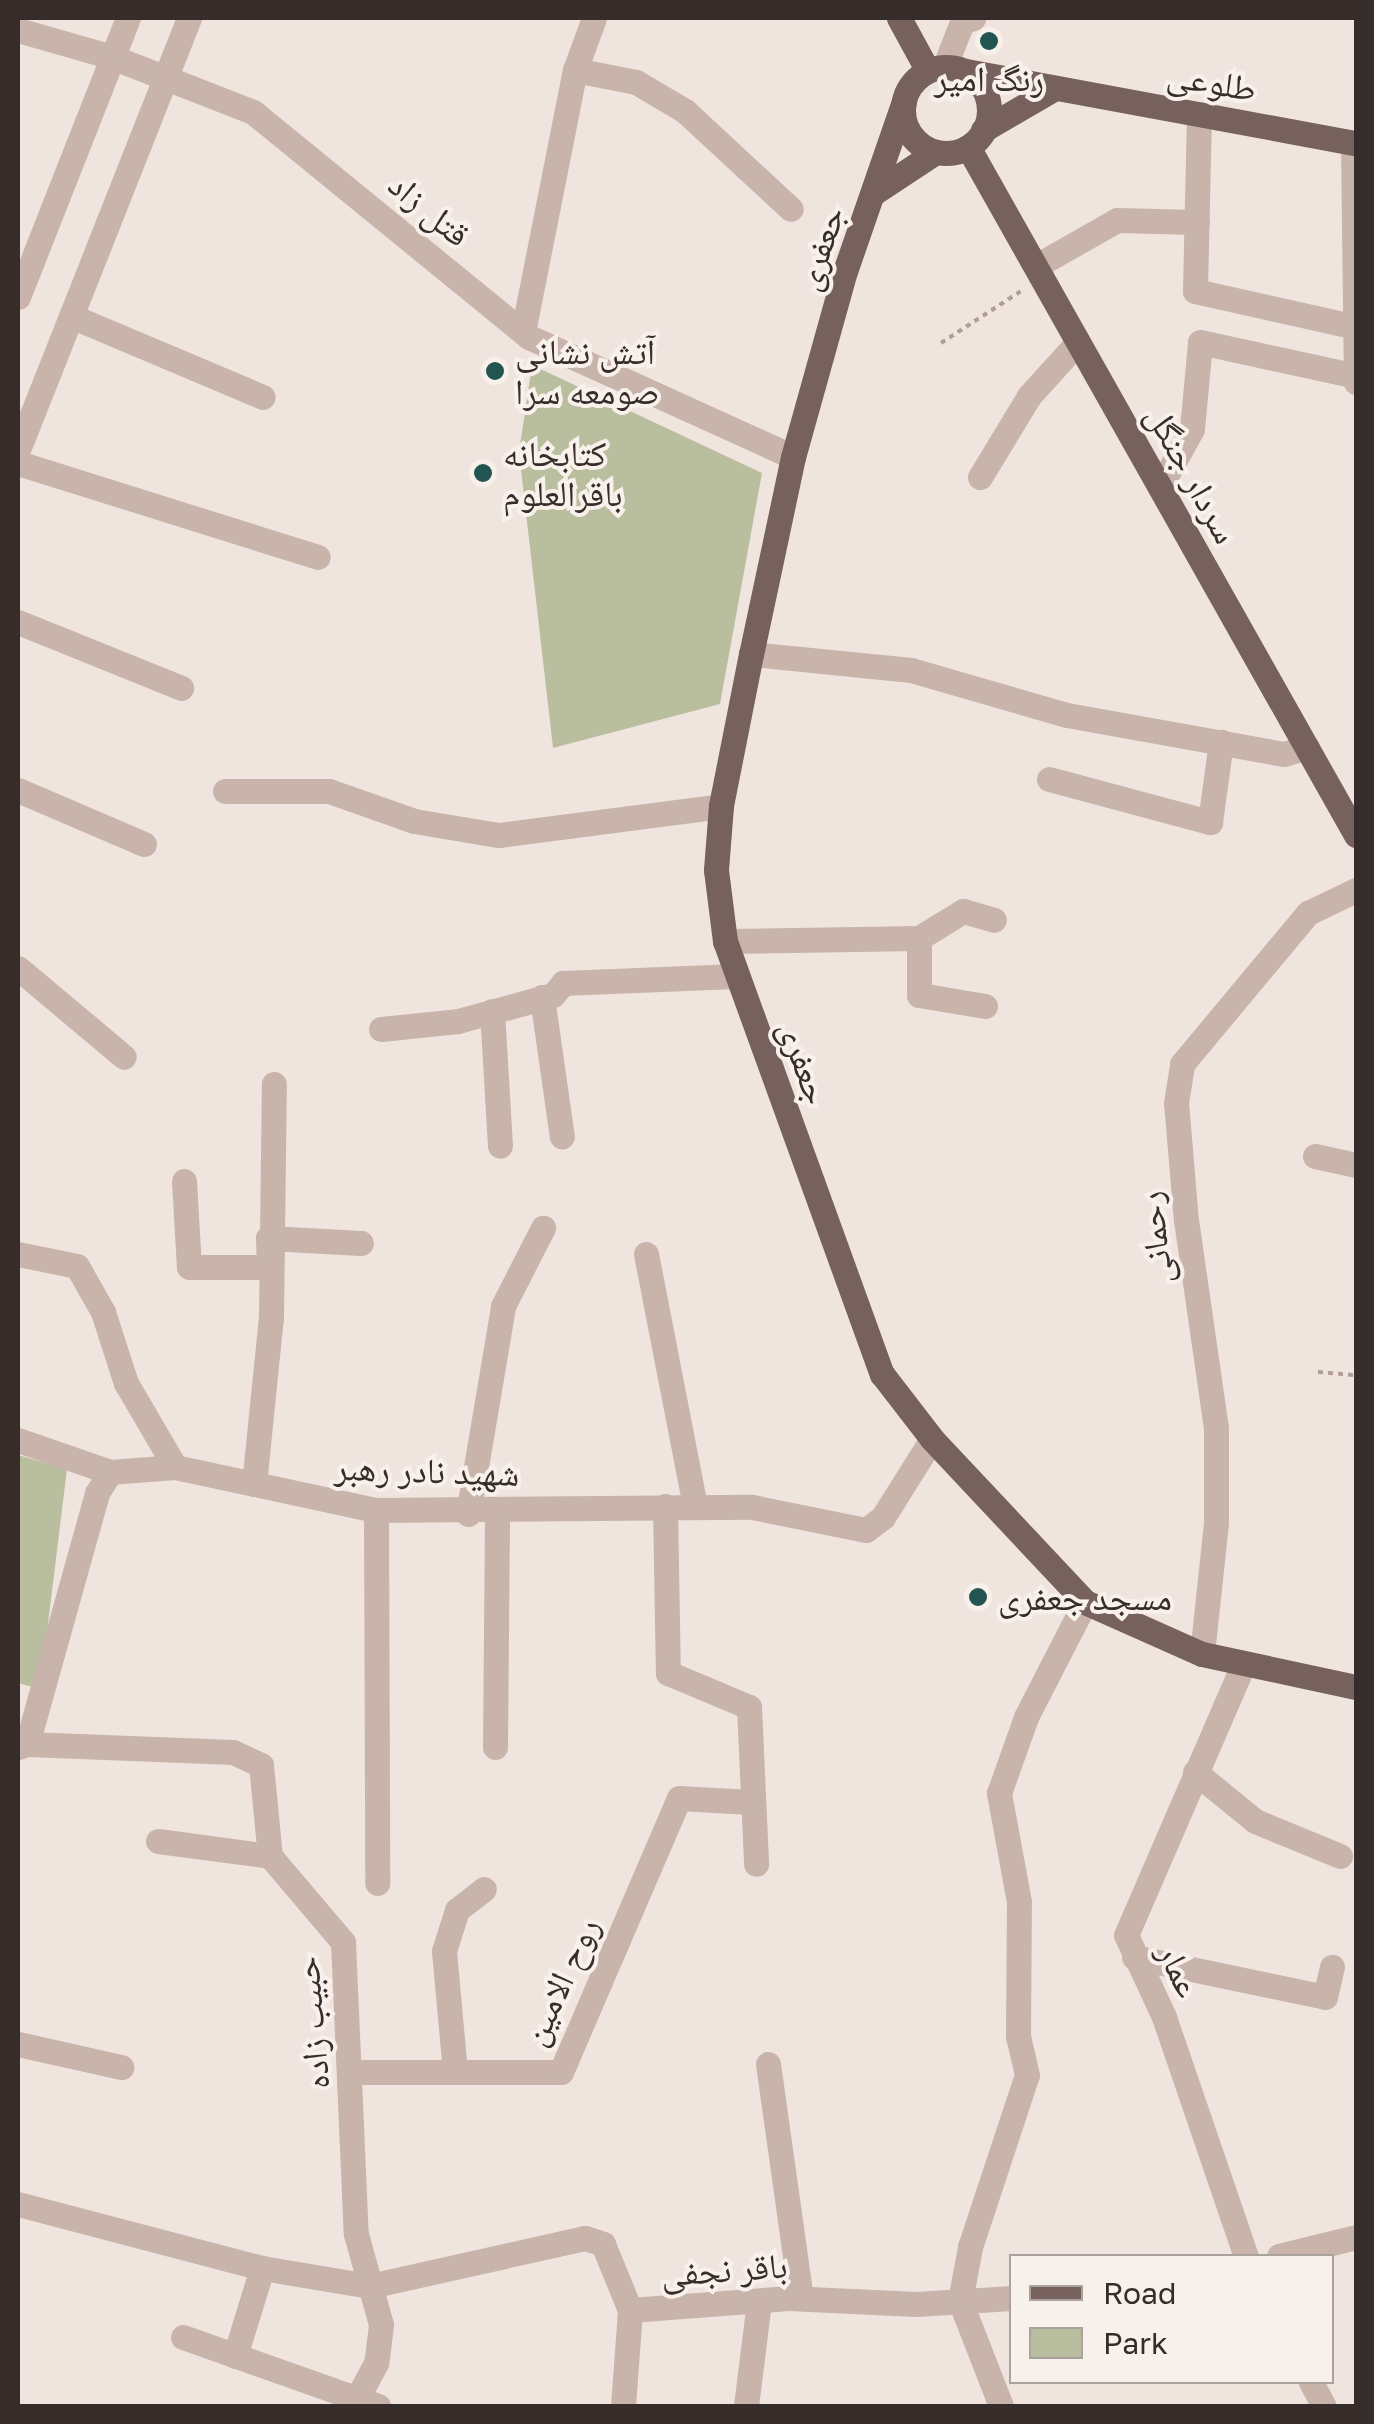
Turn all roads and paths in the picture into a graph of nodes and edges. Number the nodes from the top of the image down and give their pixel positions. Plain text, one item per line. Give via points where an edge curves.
1 (128, 18) edge
2 (189, 18) edge
3 (594, 18) edge
4 (899, 18) edge
5 (973, 18) edge
6 (18, 30) edge
7 (112, 58) junction
8 (942, 69) junction
9 (575, 70) junction
10 (165, 78) junction
11 (1055, 88) junction
12 (904, 101) junction
13 (1198, 114) junction
14 (976, 139) junction
15 (1355, 143) edge
16 (936, 152) junction
17 (875, 192) junction
18 (791, 209) dead end
19 (1197, 222) junction
20 (1039, 272) junction
21 (18, 297) edge
22 (71, 316) junction
23 (1356, 327) edge
24 (523, 332) junction
25 (1078, 342) junction
26 (941, 343) dead end
27 (1356, 379) edge
28 (262, 397) dead end
29 (18, 450) edge
30 (793, 456) junction
31 (18, 463) edge
32 (980, 477) dead end
33 (1160, 486) junction
34 (318, 557) dead end
35 (18, 622) edge
36 (751, 654) junction
37 (181, 688) dead end
38 (1220, 742) junction
39 (1307, 746) junction
40 (1049, 779) dead end
41 (18, 790) edge
42 (225, 791) dead end
43 (721, 806) junction
44 (1356, 835) edge
45 (144, 844) dead end
46 (1356, 890) edge
47 (994, 920) dead end
48 (919, 938) junction
49 (725, 941) junction
50 (18, 968) edge
51 (736, 976) junction
52 (542, 997) junction
53 (985, 1006) dead end
54 (492, 1011) junction
55 (382, 1029) dead end
56 (124, 1056) dead end
57 (274, 1084) dead end
58 (562, 1137) dead end
59 (500, 1146) dead end
60 (1315, 1156) dead end
61 (1356, 1165) edge
62 (184, 1182) dead end
63 (543, 1228) dead end
64 (268, 1238) junction
65 (361, 1244) dead end
66 (18, 1254) edge
67 (646, 1254) dead end
68 (269, 1267) junction
69 (1318, 1372) dead end
70 (1356, 1375) edge
71 (932, 1439) junction
72 (18, 1440) edge
73 (174, 1467) junction
74 (110, 1472) junction
75 (254, 1484) junction
76 (665, 1506) junction
77 (695, 1506) junction
78 (376, 1510) junction
79 (497, 1510) junction
80 (468, 1514) junction
81 (1085, 1602) junction
82 (1202, 1654) junction
83 (1244, 1664) junction
84 (1356, 1687) edge
85 (22, 1745) edge
86 (495, 1746) dead end
87 (1195, 1772) junction
88 (752, 1802) junction
89 (158, 1841) dead end
90 (270, 1856) junction
91 (1340, 1856) dead end
92 (756, 1864) dead end
93 (377, 1883) dead end
94 (484, 1889) dead end
95 (1134, 1957) junction
96 (1332, 1966) dead end
97 (18, 2044) edge
98 (768, 2064) dead end
99 (122, 2067) dead end
100 (352, 2072) junction
101 (455, 2072) junction
102 (18, 2204) edge
103 (1356, 2237) edge
104 (1245, 2254) edge
105 (1287, 2254) edge
106 (262, 2268) junction
107 (370, 2286) junction
108 (802, 2298) junction
109 (1009, 2298) edge
110 (759, 2301) junction
111 (960, 2301) junction
112 (630, 2310) junction
113 (183, 2338) dead end
114 (235, 2356) junction
115 (1312, 2384) edge
116 (364, 2404) edge
117 (623, 2406) edge
118 (746, 2406) edge
119 (1001, 2406) edge
120 (1324, 2406) edge

1 - 7 street
2 - 10 street
3 - 9 street
4 - 8 main road
5 - 8 street via 962,22
6 - 7 street, قتل زاد
7 - 10 street, قتل زاد
7 - 21 street
8 - 11 main road, طلوعی
8 - 12 main road
8 - 14 main road via 975,79 987,98
9 - 18 street via 636,82 685,111
9 - 24 street
10 - 22 street
10 - 24 street, قتل زاد via 253,112
11 - 13 main road, طلوعی
11 - 14 main road
12 - 16 main road via 909,133
12 - 17 main road, جعفری
13 - 15 main road, طلوعی
13 - 19 street
14 - 16 main road
14 - 20 main road, سردار جنگل
15 - 23 street
16 - 17 main road
17 - 30 main road, جعفری
19 - 20 street via 1117,220
19 - 23 street via 1195,292
20 - 25 main road, سردار جنگل
20 - 26 path
22 - 28 street
22 - 29 street
23 - 27 street
24 - 30 street, قتل زاد
25 - 32 street via 1028,396
25 - 33 main road, سردار جنگل
27 - 33 street via 1200,342 1192,429
30 - 36 main road, جعفری
31 - 34 street
33 - 39 main road, سردار جنگل
35 - 37 street
36 - 38 street via 912,670 1066,714
36 - 43 main road, جعفری
38 - 39 street via 1284,754
38 - 40 street via 1210,822
39 - 44 main road, سردار جنگل
41 - 45 street
42 - 43 street via 329,792 414,821 499,835
43 - 49 main road, جعفری via 716,870
46 - 82 street, رحمانی via 1308,913 1182,1064 1176,1103 1186,1221 1216,1428 1216,1523
47 - 48 street via 963,911
48 - 49 street
48 - 53 street via 919,995
49 - 51 main road, جعفری
50 - 56 street
51 - 52 street via 562,983
51 - 71 main road, جعفری via 882,1374
52 - 54 street
52 - 58 street
54 - 55 street
54 - 59 street
57 - 64 street
60 - 61 street
62 - 68 street via 189,1267
63 - 80 street via 503,1306
64 - 65 street
64 - 68 street
66 - 73 street via 77,1266 102,1312 126,1383
67 - 77 street
68 - 75 street via 271,1318
69 - 70 path
71 - 77 street, شهید نادر رهبر via 882,1517 866,1530 752,1507
71 - 81 main road, جعفری
72 - 74 street
73 - 74 street, شهید نادر رهبر
73 - 75 street, شهید نادر رهبر
74 - 85 street via 97,1493
75 - 78 street, شهید نادر رهبر
76 - 77 street, شهید نادر رهبر
76 - 79 street, شهید نادر رهبر
76 - 88 street via 668,1673 749,1707
78 - 80 street, شهید نادر رهبر
78 - 93 street
79 - 80 street, شهید نادر رهبر
79 - 86 street
81 - 82 main road, جعفری
81 - 111 street via 1026,1716 999,1794 1019,1902 1018,2037 1026,2075 970,2246
82 - 83 main road, جعفری
83 - 84 main road, جعفری
83 - 87 street, عمار
85 - 90 street via 234,1752 261,1765
87 - 91 street via 1256,1821
87 - 95 street, عمار via 1136,1902 1126,1935
88 - 92 street
88 - 101 street, روح الامین via 679,1798 561,2072
89 - 90 street
90 - 100 street, حبیب زاده via 343,1942
94 - 101 street via 457,1910 444,1951
95 - 96 street via 1325,1998
95 - 104 street, عمار via 1164,2017
97 - 99 street
98 - 108 street
100 - 101 street, روح الامین
100 - 107 street, حبیب زاده via 356,2234
102 - 106 street
103 - 105 street
106 - 107 street
106 - 114 street
107 - 112 street, باقر نجفی via 585,2238 603,2244
107 - 116 street, حبیب زاده via 381,2325
108 - 110 street, باقر نجفی
108 - 111 street, باقر نجفی
109 - 111 street, باقر نجفی
110 - 112 street, باقر نجفی
110 - 118 street
111 - 119 street
112 - 117 street
113 - 114 street
114 - 116 street
115 - 120 street

